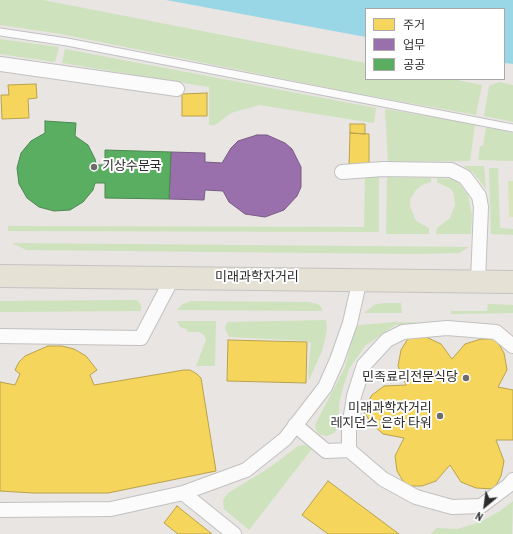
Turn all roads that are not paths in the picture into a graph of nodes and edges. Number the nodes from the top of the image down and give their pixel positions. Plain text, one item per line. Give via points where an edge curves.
1 (0, 32) edge
2 (0, 64) edge
3 (177, 89) dead end
4 (513, 128) edge
5 (342, 172) dead end
6 (0, 276) edge
7 (173, 277) junction
8 (360, 279) junction
9 (478, 281) junction
10 (511, 282) edge
11 (0, 336) edge
12 (513, 346) edge
13 (296, 425) junction
14 (350, 450) junction
15 (513, 480) edge
16 (183, 493) junction
17 (0, 510) edge
18 (234, 534) edge

1 - 4 lane via 67,42
2 - 3 street
5 - 9 street via 383,169 452,170 465,177 479,196 481,207
6 - 7 main road, 미래과학자거리
7 - 8 main road, 미래과학자거리
7 - 11 street via 141,338
8 - 9 main road, 미래과학자거리
8 - 13 street via 350,324 337,360 325,387
9 - 10 main road, 미래과학자거리
12 - 14 street via 496,332 447,328 403,332 387,340 364,365 354,396 349,428
13 - 14 street via 326,451
13 - 16 street via 286,439 246,470
14 - 15 street via 383,479 416,497 452,507 481,506
16 - 17 street via 111,510
16 - 18 street

